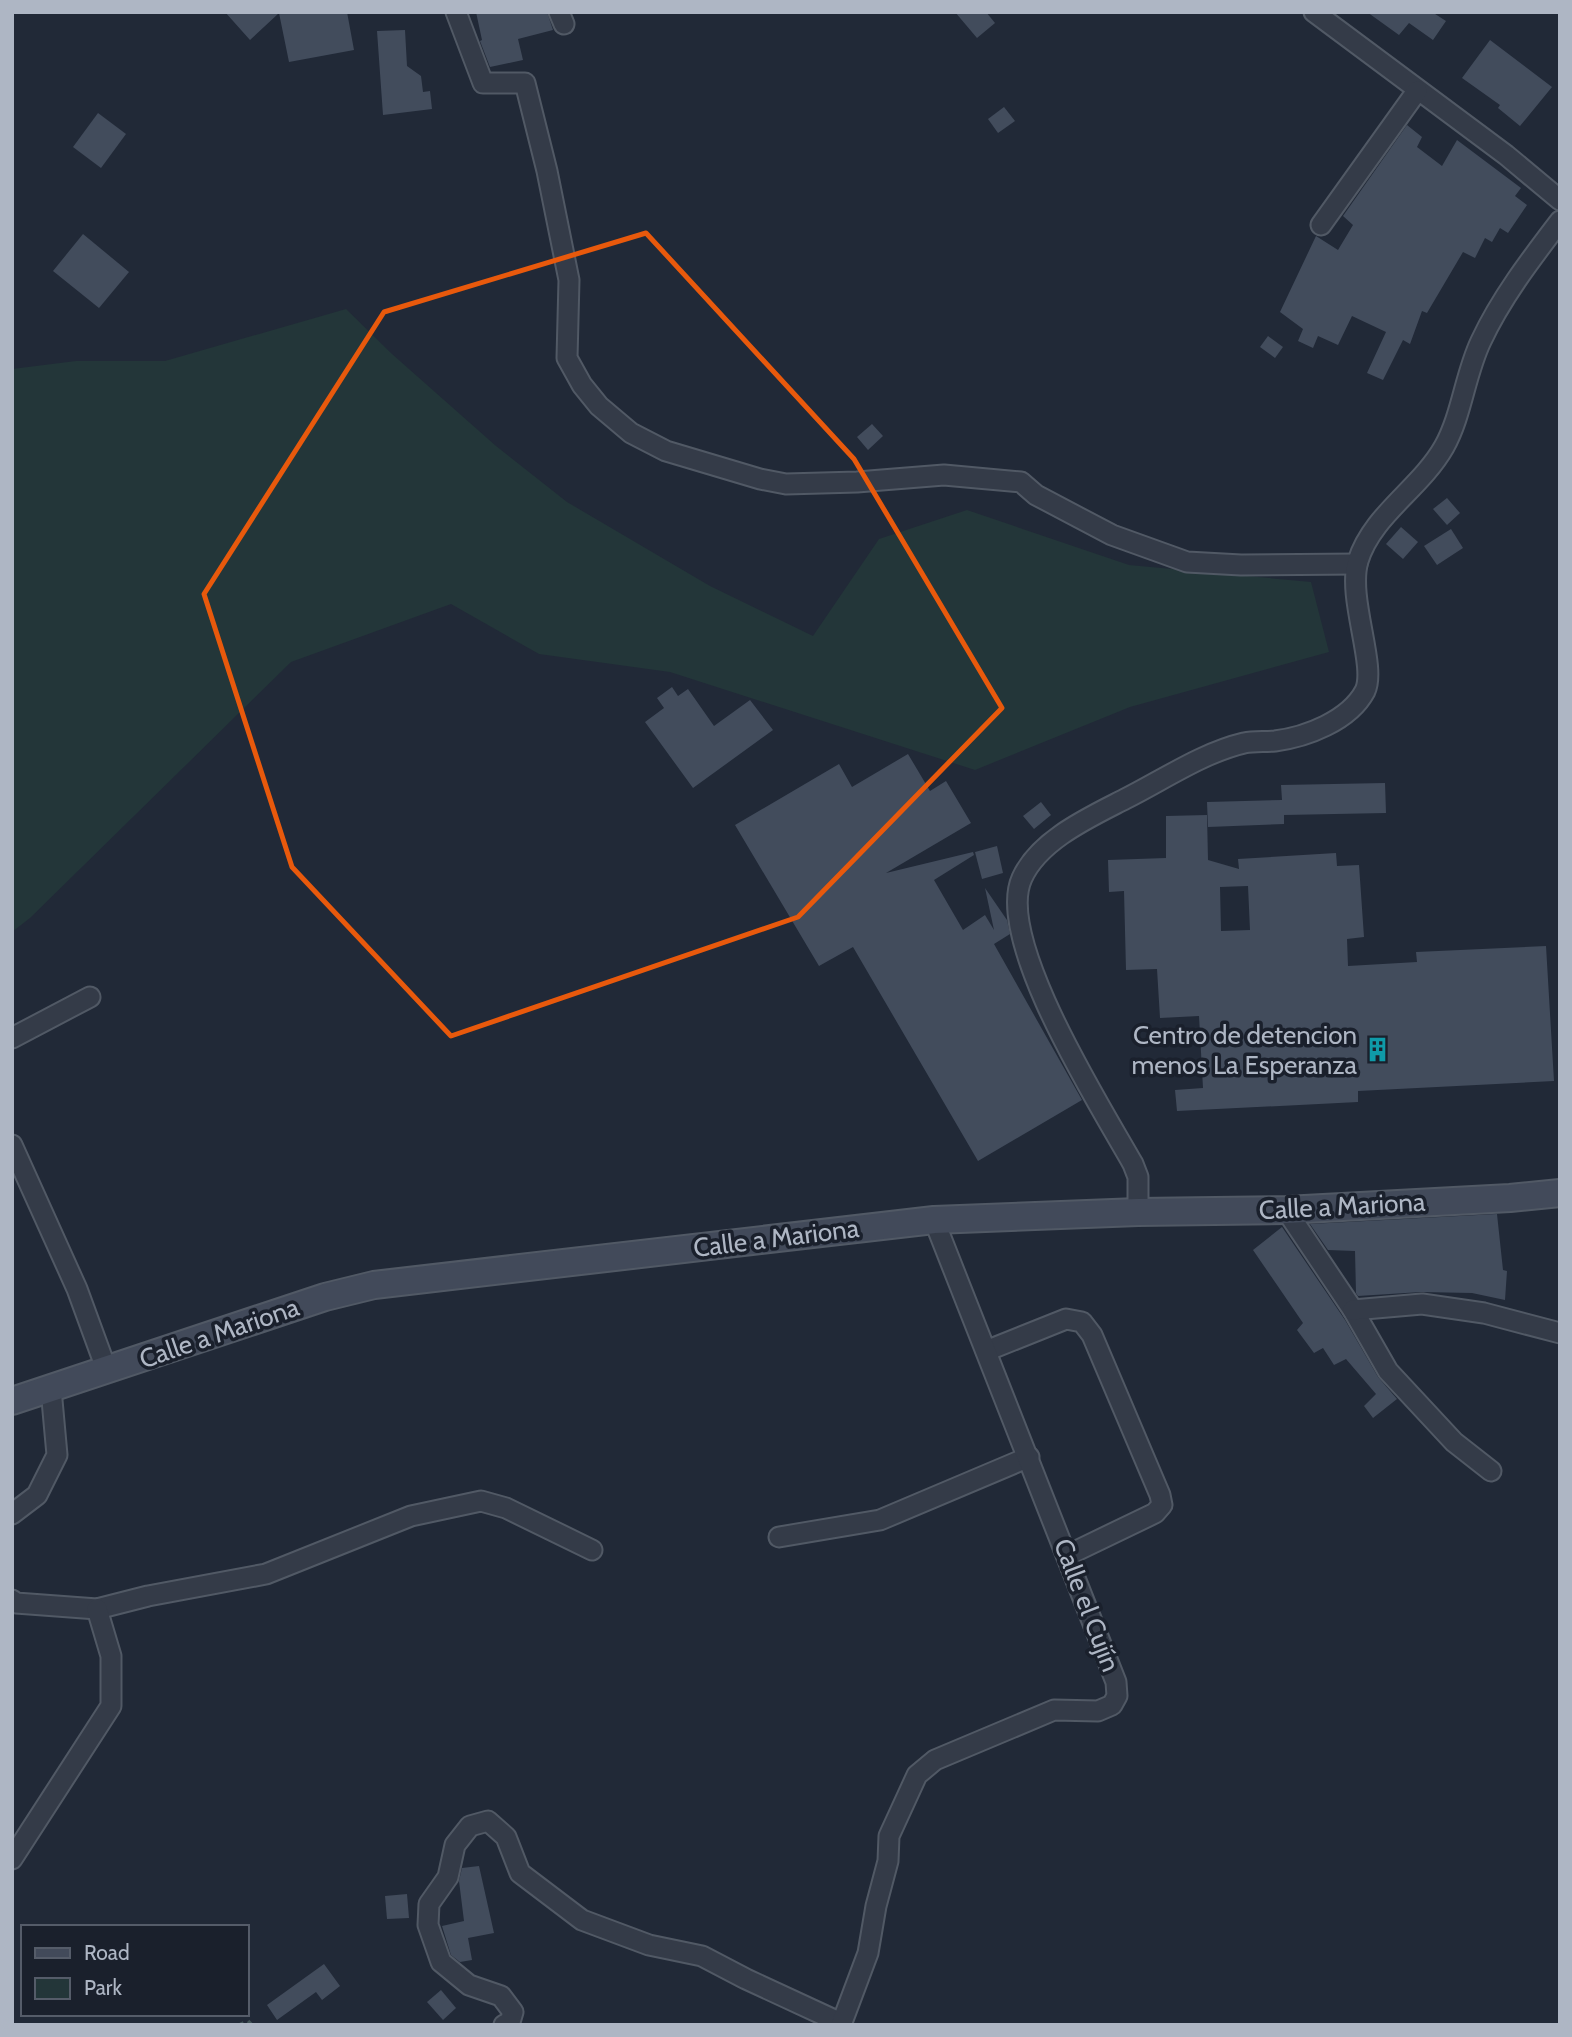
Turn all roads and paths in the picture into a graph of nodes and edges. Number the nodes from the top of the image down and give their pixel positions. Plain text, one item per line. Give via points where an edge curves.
1 (456, 12) edge
2 (1314, 12) edge
3 (1417, 91) junction
4 (1560, 200) edge
5 (1321, 225) dead end
6 (1558, 225) edge
7 (1357, 564) junction
8 (90, 997) dead end
9 (12, 1038) edge
10 (12, 1146) edge
11 (1560, 1193) edge
12 (1286, 1210) junction
13 (1138, 1212) junction
14 (934, 1220) junction
15 (1353, 1310) junction
16 (1560, 1333) edge
17 (986, 1351) junction
18 (107, 1371) junction
19 (51, 1389) junction
20 (12, 1401) edge
21 (1029, 1457) junction
22 (1491, 1471) dead end
23 (12, 1514) edge
24 (779, 1537) dead end
25 (592, 1550) dead end
26 (1068, 1555) junction
27 (12, 1600) edge
28 (97, 1609) junction
29 (12, 1859) edge
30 (841, 2024) edge
31 (239, 2025) edge
32 (251, 2025) edge
33 (504, 2025) edge

1 - 7 street via 484,83 525,83 569,281 567,358 599,406 631,433 666,451 786,484 944,475 1021,482 1036,495 1112,535 1187,562
2 - 3 street
3 - 4 street
3 - 5 street
6 - 7 street via 1511,289 1480,342 1445,445 1429,470 1367,539
7 - 13 street via 1356,603 1367,662 1366,689 1349,712 1316,730 1277,741 1244,743 1210,755 1078,823 1041,852 1021,879 1017,914 1033,975 1057,1028 1133,1164 1139,1184
8 - 9 street
10 - 18 street via 77,1289
11 - 12 main road, Calle a Mariona
12 - 13 main road, Calle a Mariona
12 - 15 street
13 - 14 main road, Calle a Mariona
14 - 17 street, Calle el Cujín
14 - 18 main road, Calle a Mariona via 374,1285 325,1297
15 - 16 street via 1422,1304 1484,1313
15 - 22 street via 1388,1371 1454,1442
17 - 21 street, Calle el Cujín
17 - 26 street via 1066,1319 1082,1322 1092,1335 1160,1495 1162,1505 1155,1513
18 - 19 main road, Calle a Mariona
19 - 20 main road, Calle a Mariona
19 - 23 street via 57,1455 37,1495
21 - 24 street via 880,1520
21 - 26 street, Calle el Cujín
25 - 28 street via 506,1508 481,1501 411,1516 267,1574
26 - 30 street, Calle el Cujín via 1116,1682 1117,1696 1112,1705 1098,1711 1054,1710 935,1760 917,1774 889,1836 868,1953
27 - 28 street
28 - 29 street via 111,1656 111,1706
30 - 33 street via 702,1956 649,1945 582,1920 520,1873 506,1837 488,1821 470,1826 455,1845 448,1877 429,1904 428,1925 440,1962 469,1985 500,1996 513,2012
31 - 32 path via 248,2021

